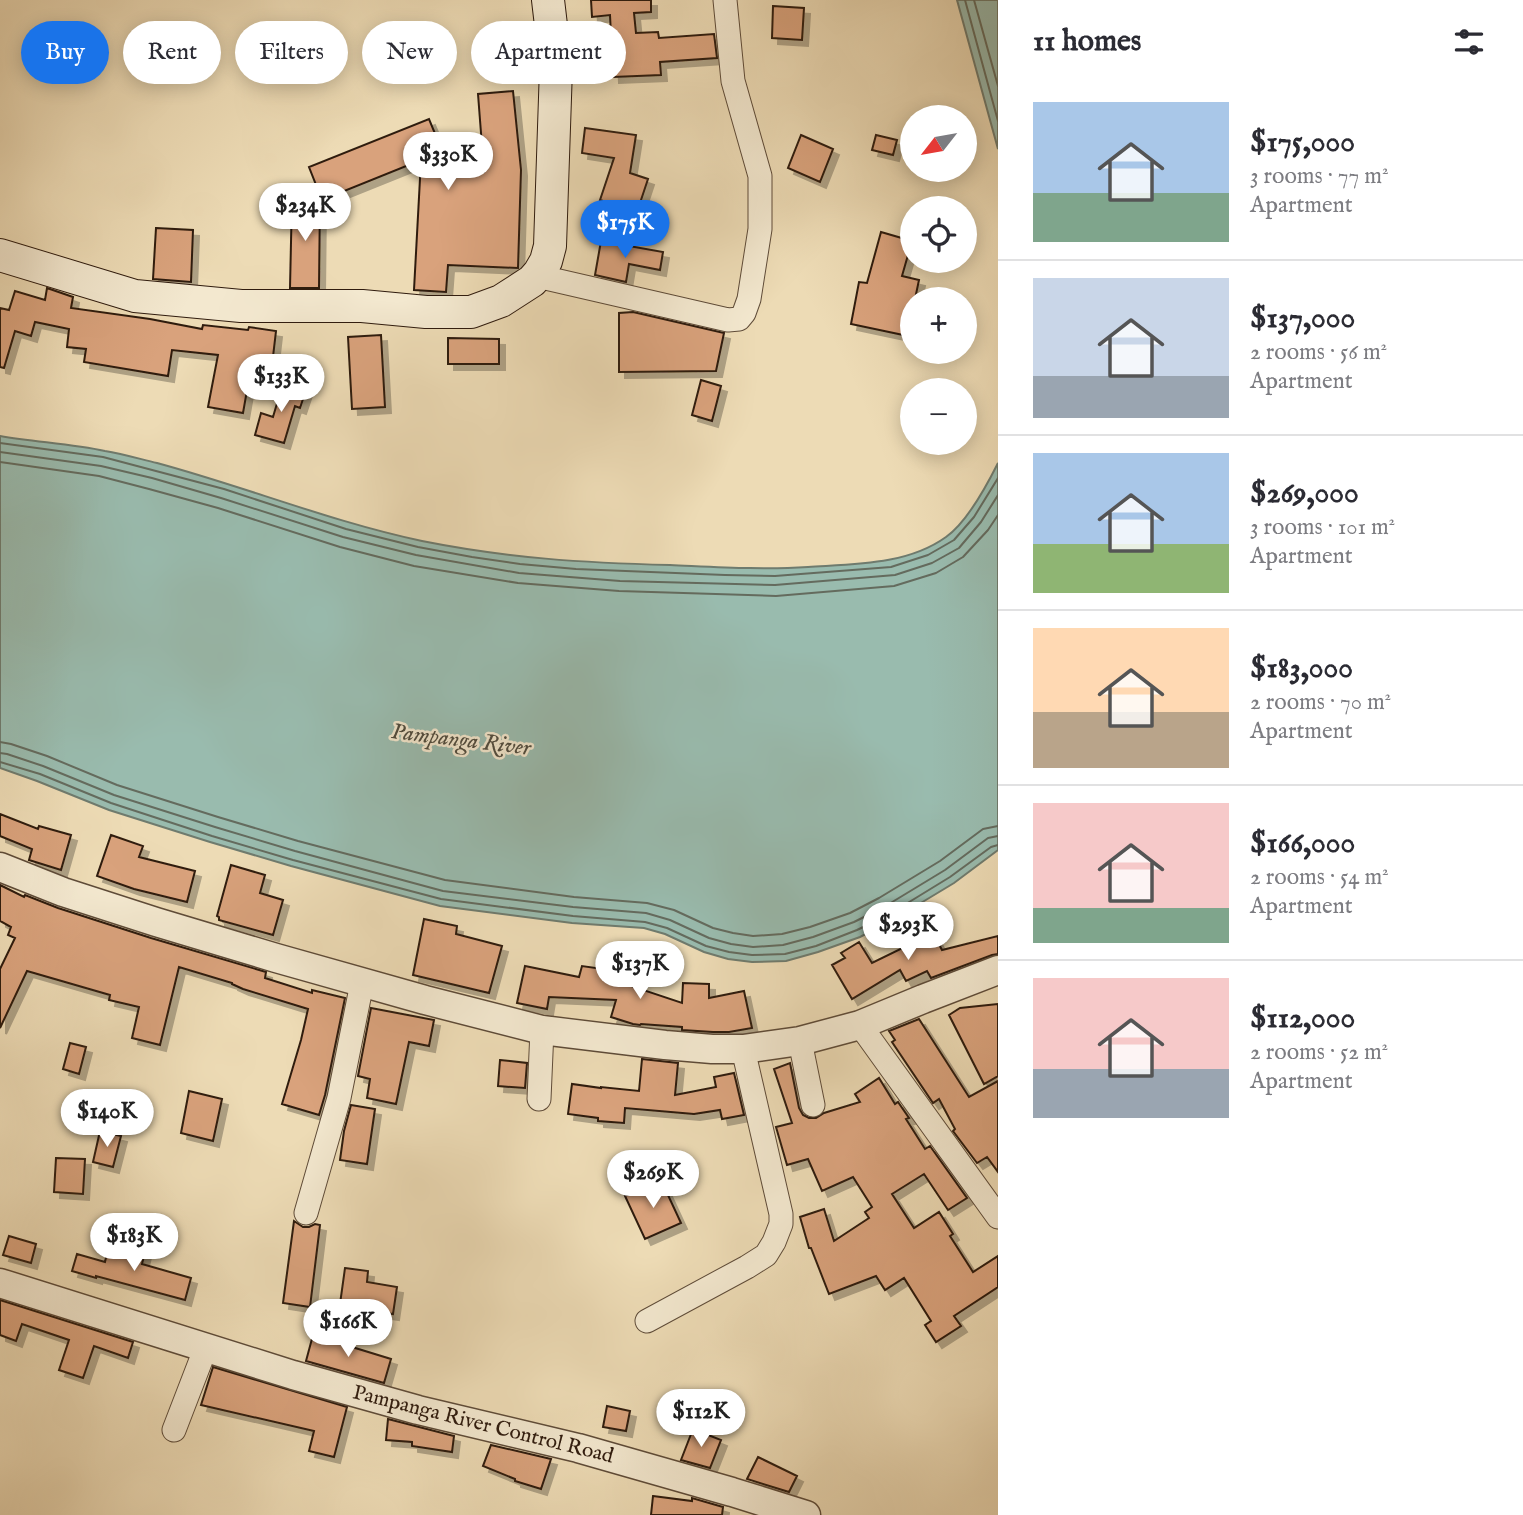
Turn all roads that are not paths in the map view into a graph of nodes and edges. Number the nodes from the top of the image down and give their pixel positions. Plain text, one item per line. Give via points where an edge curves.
1 (548, 0) edge
2 (725, 0) edge
3 (0, 255) edge
4 (537, 276) junction
5 (0, 867) edge
6 (998, 971) edge
7 (362, 983) junction
8 (860, 1026) junction
9 (541, 1030) junction
10 (800, 1041) junction
11 (743, 1049) junction
12 (539, 1099) dead end
13 (813, 1105) dead end
14 (306, 1213) dead end
15 (998, 1217) edge
16 (0, 1283) edge
17 (647, 1321) dead end
18 (206, 1347) junction
19 (174, 1430) dead end
20 (806, 1515) edge

1 - 4 main road via 556,68 550,246
2 - 4 street via 733,81 760,176 760,229 744,313 728,320
3 - 4 main road via 135,296 241,306 471,312 501,301
5 - 7 street via 143,918
6 - 8 street
7 - 9 street
7 - 14 street via 339,1098
8 - 10 street
8 - 15 street
9 - 11 street
9 - 12 street
10 - 11 street
10 - 13 street
11 - 17 street via 781,1224 766,1255
16 - 18 street, Pampanga River Control Road
18 - 19 street
18 - 20 street, Pampanga River Control Road via 418,1410 578,1447

